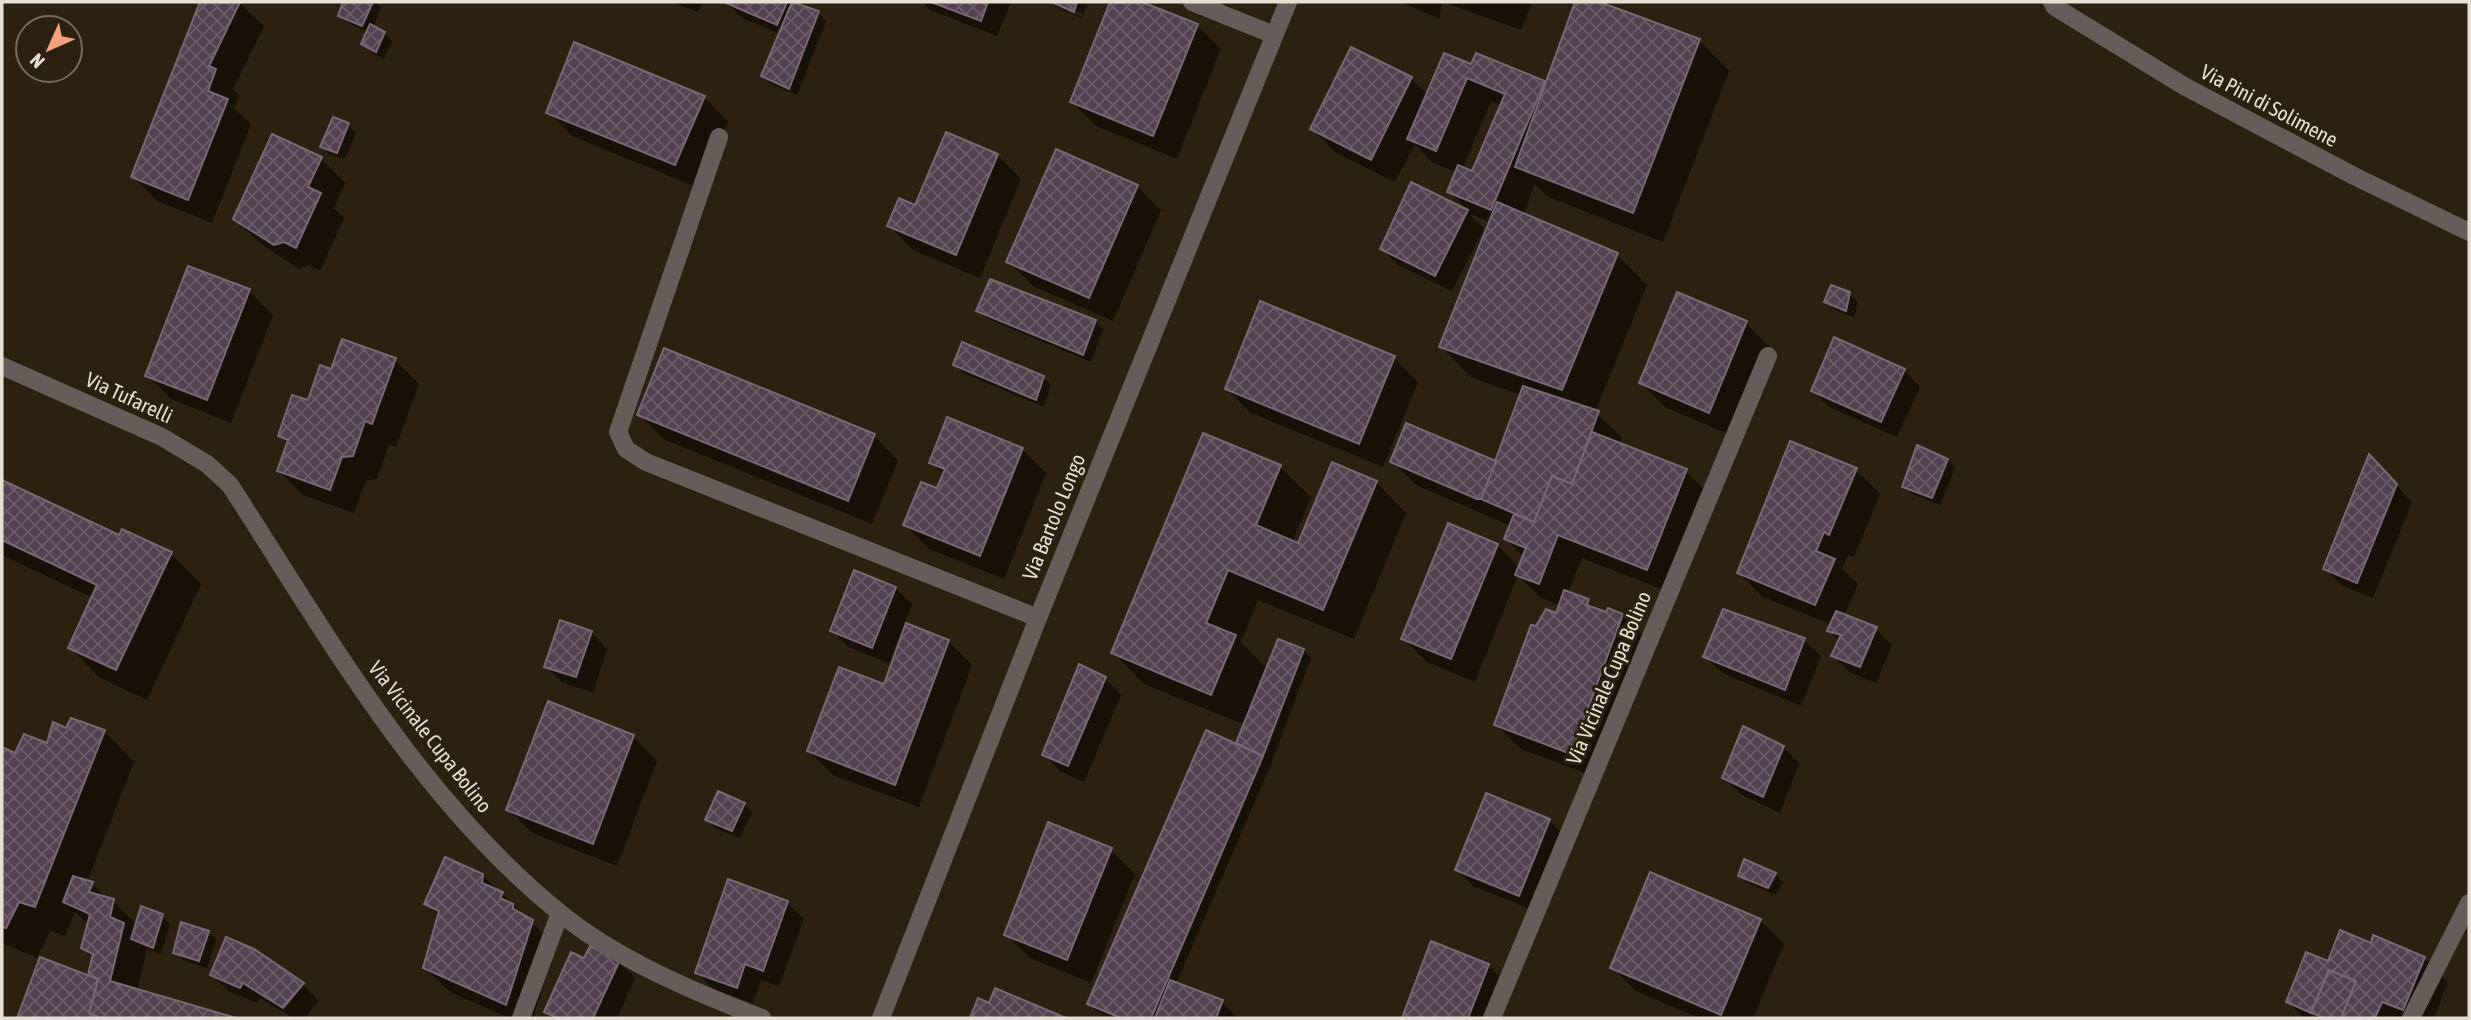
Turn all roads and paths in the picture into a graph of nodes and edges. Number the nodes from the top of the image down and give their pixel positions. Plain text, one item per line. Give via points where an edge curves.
1 (1192, 2) edge
2 (1288, 2) edge
3 (2054, 4) edge
4 (1274, 35) junction
5 (719, 137) dead end
6 (2469, 232) edge
7 (1768, 356) dead end
8 (2, 366) edge
9 (230, 485) joint
10 (1038, 618) junction
11 (2469, 903) edge
12 (560, 913) junction
13 (521, 1018) edge
14 (762, 1018) edge
15 (881, 1018) edge
16 (1492, 1018) edge
17 (2411, 1018) edge

1 - 4 street
2 - 4 street, Via Bartolo Longo
3 - 6 street, Via Pini di Solimene via 2183,86
4 - 10 street, Via Bartolo Longo
5 - 10 street via 618,432 626,449 646,462
7 - 16 street, Via Vicinale Cupa Bolino
8 - 9 street, Via Tufarelli via 162,437 207,464
9 - 12 street, Via Vicinale Cupa Bolino via 349,670 435,788 501,859
10 - 15 street, Via Bartolo Longo
11 - 17 street
12 - 13 street
12 - 14 street, Via Vicinale Cupa Bolino via 637,962

